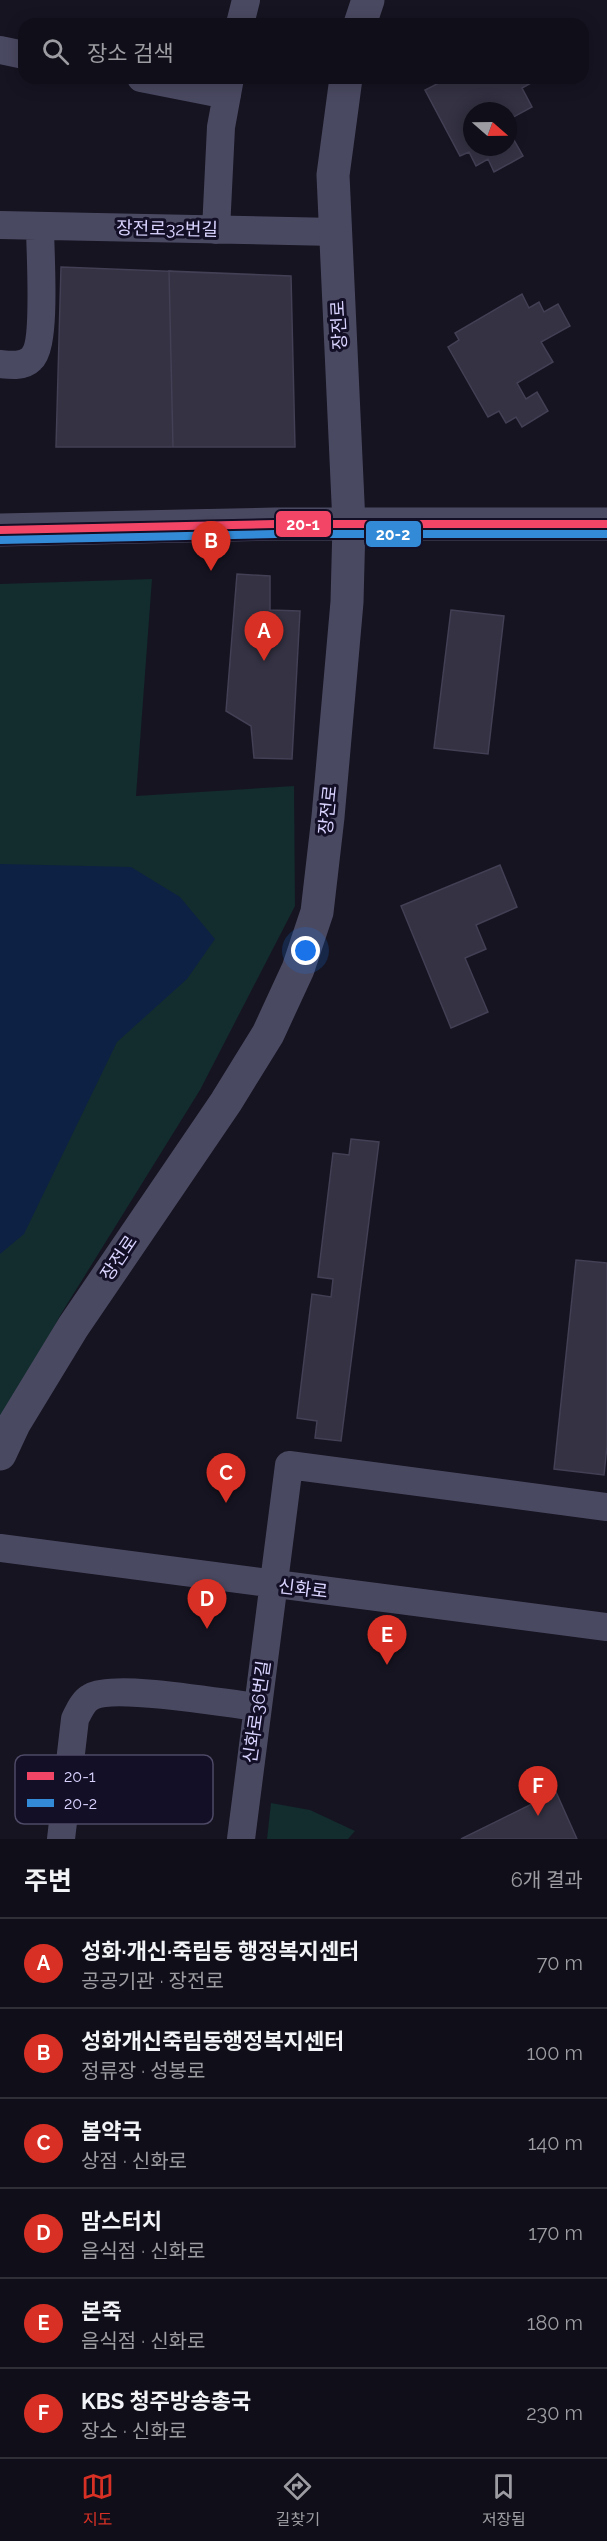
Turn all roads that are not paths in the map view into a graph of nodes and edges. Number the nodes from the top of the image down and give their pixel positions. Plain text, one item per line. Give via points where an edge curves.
1 (246, 0) edge
2 (368, 0) edge
3 (242, 18) edge
4 (362, 18) edge
5 (0, 50) edge
6 (18, 54) edge
7 (200, 84) edge
8 (345, 84) edge
9 (229, 87) edge
10 (0, 225) edge
11 (40, 227) junction
12 (216, 230) junction
13 (335, 232) junction
14 (0, 364) edge
15 (350, 524) junction
16 (607, 524) edge
17 (0, 530) edge
18 (0, 1454) edge
19 (607, 1507) edge
20 (0, 1548) edge
21 (274, 1585) junction
22 (607, 1627) edge
23 (258, 1707) junction
24 (71, 1755) edge
25 (64, 1824) edge
26 (62, 1839) edge
27 (240, 1839) edge

1 - 3 street
2 - 4 street
5 - 6 street
7 - 9 street
8 - 13 street, 장전로 via 333,175
9 - 12 street via 221,127
10 - 11 street, 장전로32번길
11 - 12 street, 장전로32번길
11 - 14 street via 38,350 31,360 20,365
12 - 13 street, 장전로32번길
13 - 15 street, 장전로
15 - 16 street
15 - 17 street
15 - 18 street, 장전로 via 328,817 316,912 298,969 268,1034 73,1327
19 - 21 street, 신화로36번길 via 289,1465
20 - 21 street, 신화로
21 - 22 street, 신화로
21 - 23 street, 신화로36번길
23 - 24 street via 106,1692 83,1704 75,1719
23 - 27 street, 신화로36번길
25 - 26 street

